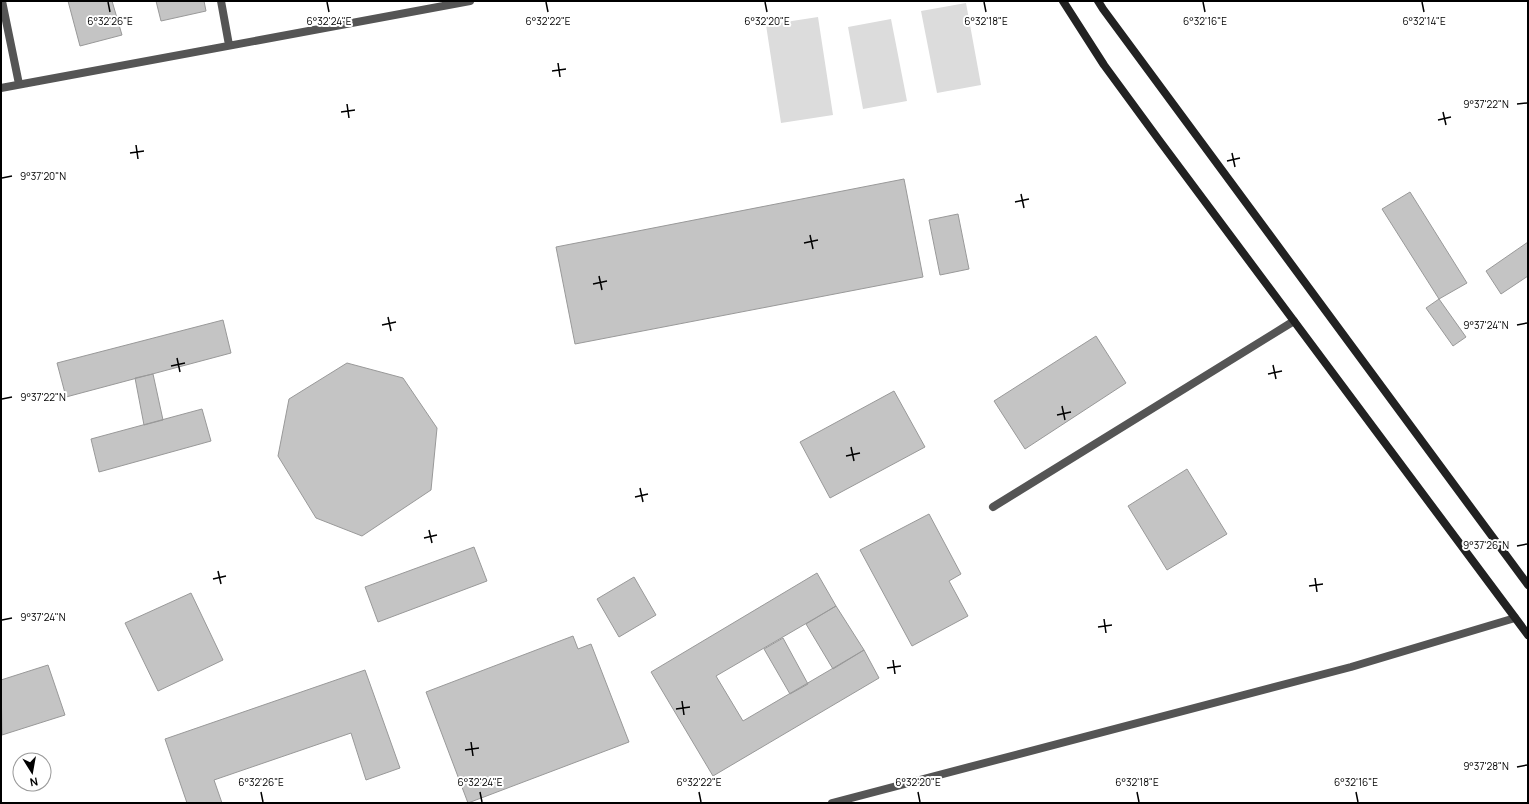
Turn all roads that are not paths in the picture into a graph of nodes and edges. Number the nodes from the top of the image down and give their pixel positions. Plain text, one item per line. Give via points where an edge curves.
1 (2, 1) edge
2 (221, 1) edge
3 (470, 1) edge
4 (1063, 1) edge
5 (1098, 1) edge
6 (229, 46) junction
7 (18, 84) junction
8 (1, 88) edge
9 (1294, 322) junction
10 (993, 507) dead end
11 (1528, 584) edge
12 (1515, 618) junction
13 (1528, 635) edge
14 (833, 803) edge

1 - 7 street
2 - 6 street
3 - 6 street
4 - 9 main road via 1104,65
5 - 11 main road
6 - 7 street
7 - 8 street
9 - 10 street
9 - 12 main road
12 - 13 main road
12 - 14 street via 1351,667

